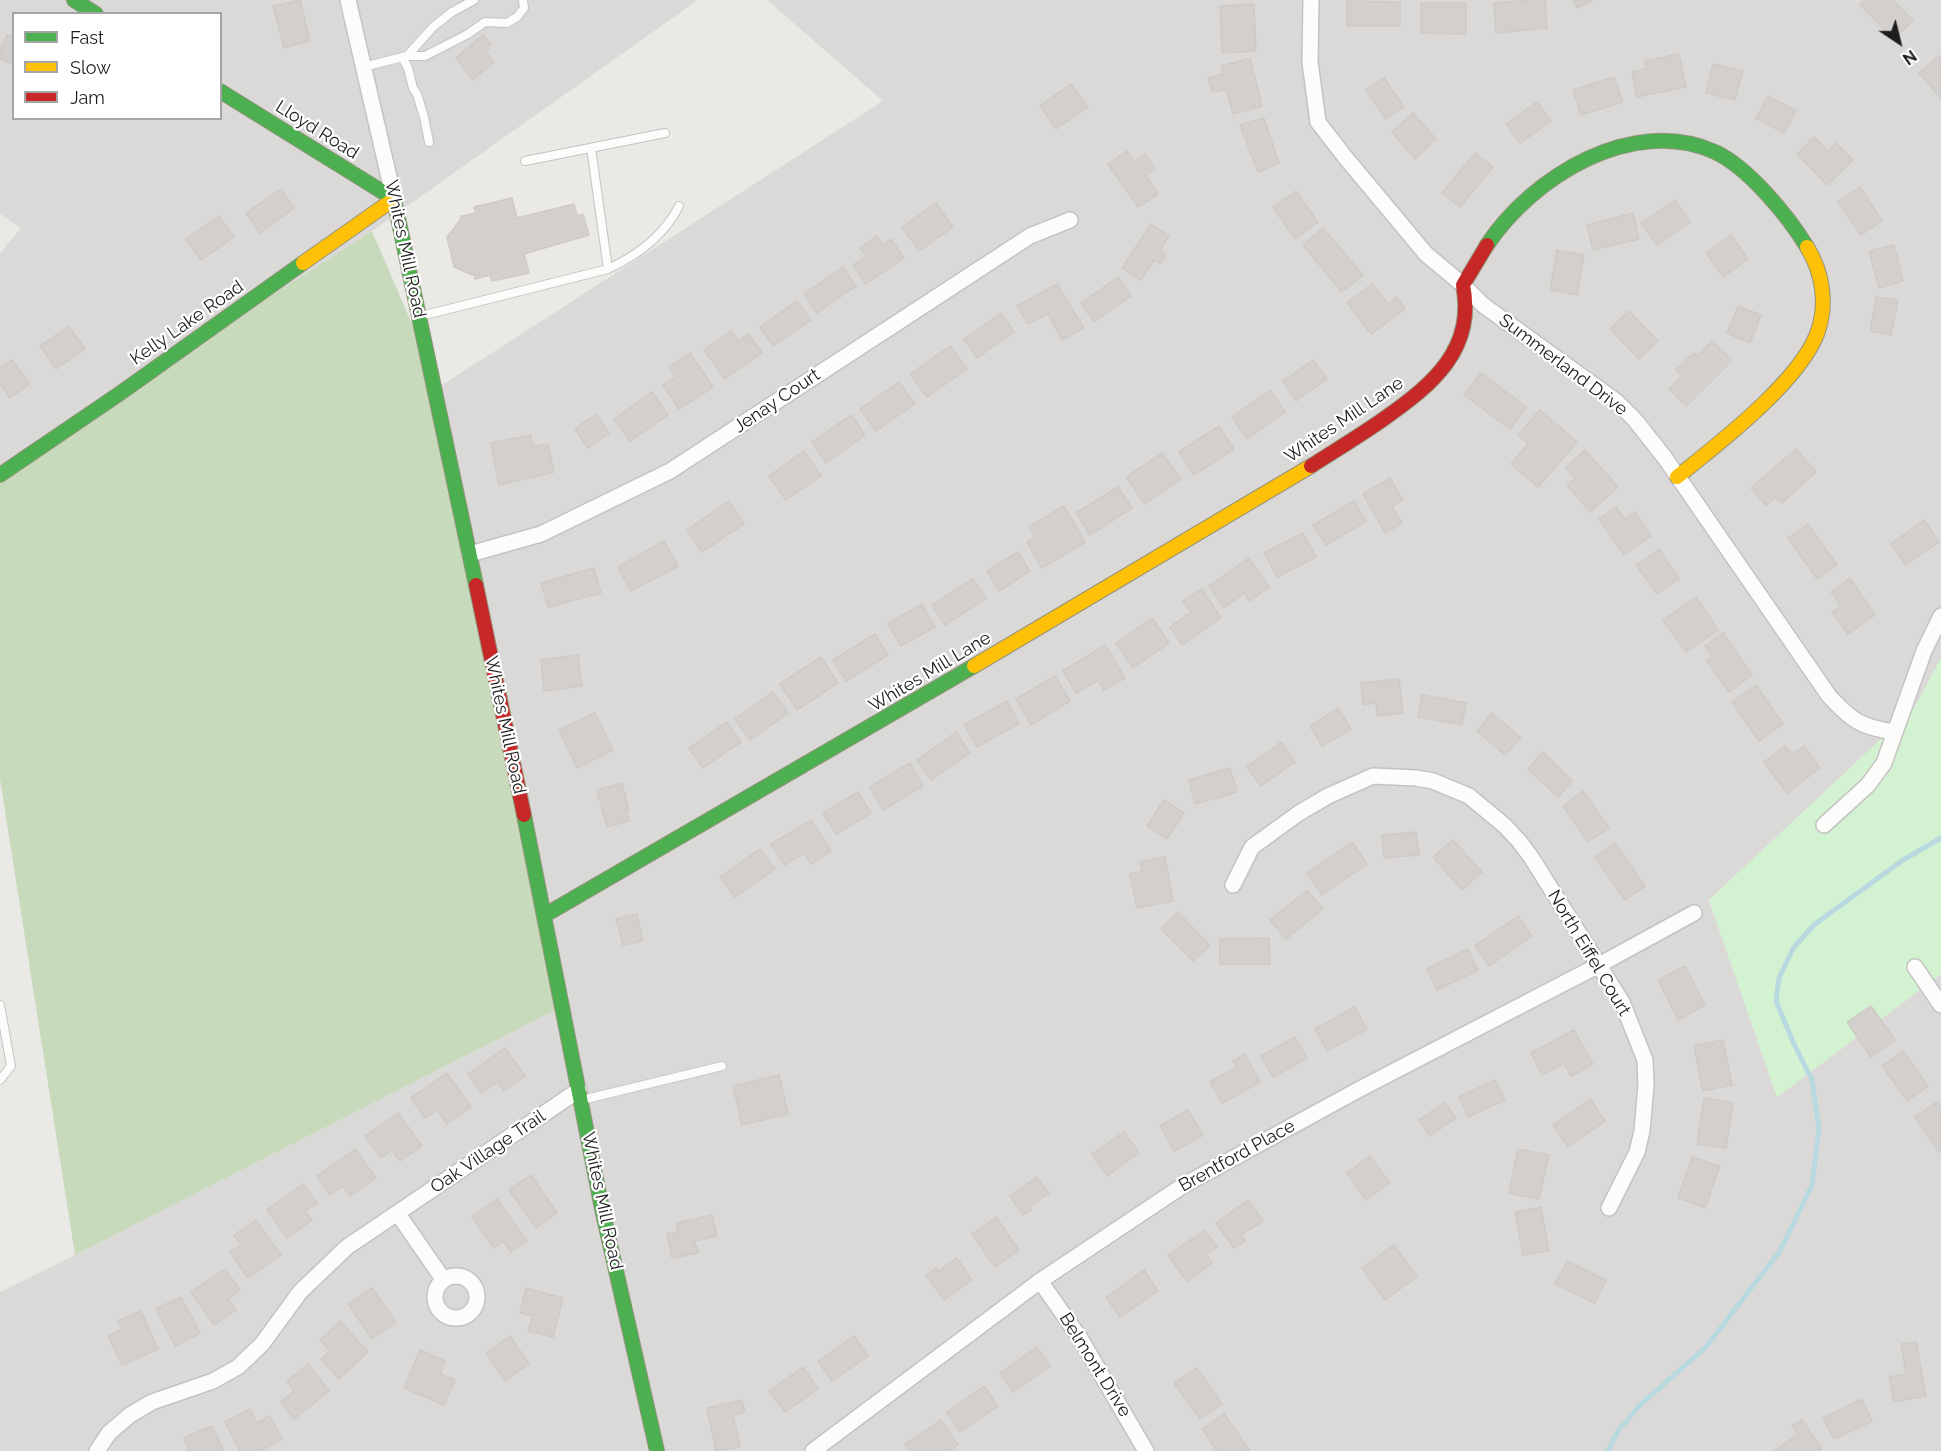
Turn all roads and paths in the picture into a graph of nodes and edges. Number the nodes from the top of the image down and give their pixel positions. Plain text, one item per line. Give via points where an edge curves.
1 (74, 0) edge
2 (348, 0) edge
3 (474, 0) edge
4 (523, 0) edge
5 (1311, 0) edge
6 (93, 12) edge
7 (404, 56) junction
8 (363, 67) junction
9 (222, 92) edge
10 (665, 133) dead end
11 (429, 142) dead end
12 (591, 148) junction
13 (525, 161) dead end
14 (394, 199) junction
15 (679, 206) dead end
16 (1070, 220) dead end
17 (608, 269) junction
18 (1463, 285) junction
19 (419, 316) junction
20 (0, 475) edge
21 (1677, 477) junction
22 (470, 554) junction
23 (1941, 616) edge
24 (1894, 732) junction
25 (1824, 825) dead end
26 (1233, 885) dead end
27 (1694, 913) dead end
28 (544, 915) junction
29 (1599, 965) junction
30 (1915, 967) dead end
31 (0, 1005) edge
32 (1941, 1005) edge
33 (722, 1066) dead end
34 (0, 1080) edge
35 (580, 1095) junction
36 (1609, 1208) dead end
37 (398, 1214) junction
38 (443, 1279) dead end
39 (1040, 1281) junction
40 (97, 1451) edge
41 (657, 1451) edge
42 (813, 1451) edge
43 (1146, 1451) edge

1 - 6 street
2 - 8 street, Whites Mill Road
3 - 7 lane via 433,27
4 - 7 lane via 524,8 507,22 485,22 425,56
5 - 18 street, Summerland Drive via 1310,62 1318,122 1426,254
7 - 8 lane
7 - 11 lane
8 - 14 street, Whites Mill Road
9 - 14 street, Lloyd Road
10 - 12 lane
12 - 13 lane
12 - 17 lane
14 - 19 street, Whites Mill Road
14 - 20 street, Kelly Lake Road
15 - 17 lane via 672,221 649,244
16 - 22 street, Jenay Court via 1030,236 670,471 541,534
17 - 19 lane
18 - 21 street, Summerland Drive via 1483,305 1616,401
18 - 21 street via 1506,219 1539,189 1601,152 1648,140 1691,142 1717,152 1759,187 1799,233 1816,262 1824,288 1819,328 1807,354 1768,400
18 - 28 street, Whites Mill Lane via 1466,321 1458,348 1432,381 1374,426 1277,488 881,722
19 - 22 street, Whites Mill Road
21 - 24 street, Summerland Drive via 1829,696 1856,722
22 - 28 street, Whites Mill Road
23 - 24 street
24 - 25 street via 1884,763 1868,785
26 - 29 street, North Eiffel Court via 1252,847 1328,795 1373,776 1433,781 1469,796 1519,841
27 - 29 street, Brentford Place
28 - 35 street, Whites Mill Road
29 - 36 street, North Eiffel Court via 1622,1002 1645,1060 1642,1131 1637,1152
29 - 39 street, Brentford Place via 1184,1185
30 - 32 street
31 - 34 lane via 10,1066
33 - 35 lane
35 - 37 street, Oak Village Trail via 475,1160
35 - 41 street, Whites Mill Road
37 - 38 street
37 - 40 street, Oak Village Trail via 347,1247 300,1292 262,1344 238,1367 129,1415
39 - 42 street, Brentford Place
39 - 43 street, Belmont Drive via 1080,1338

